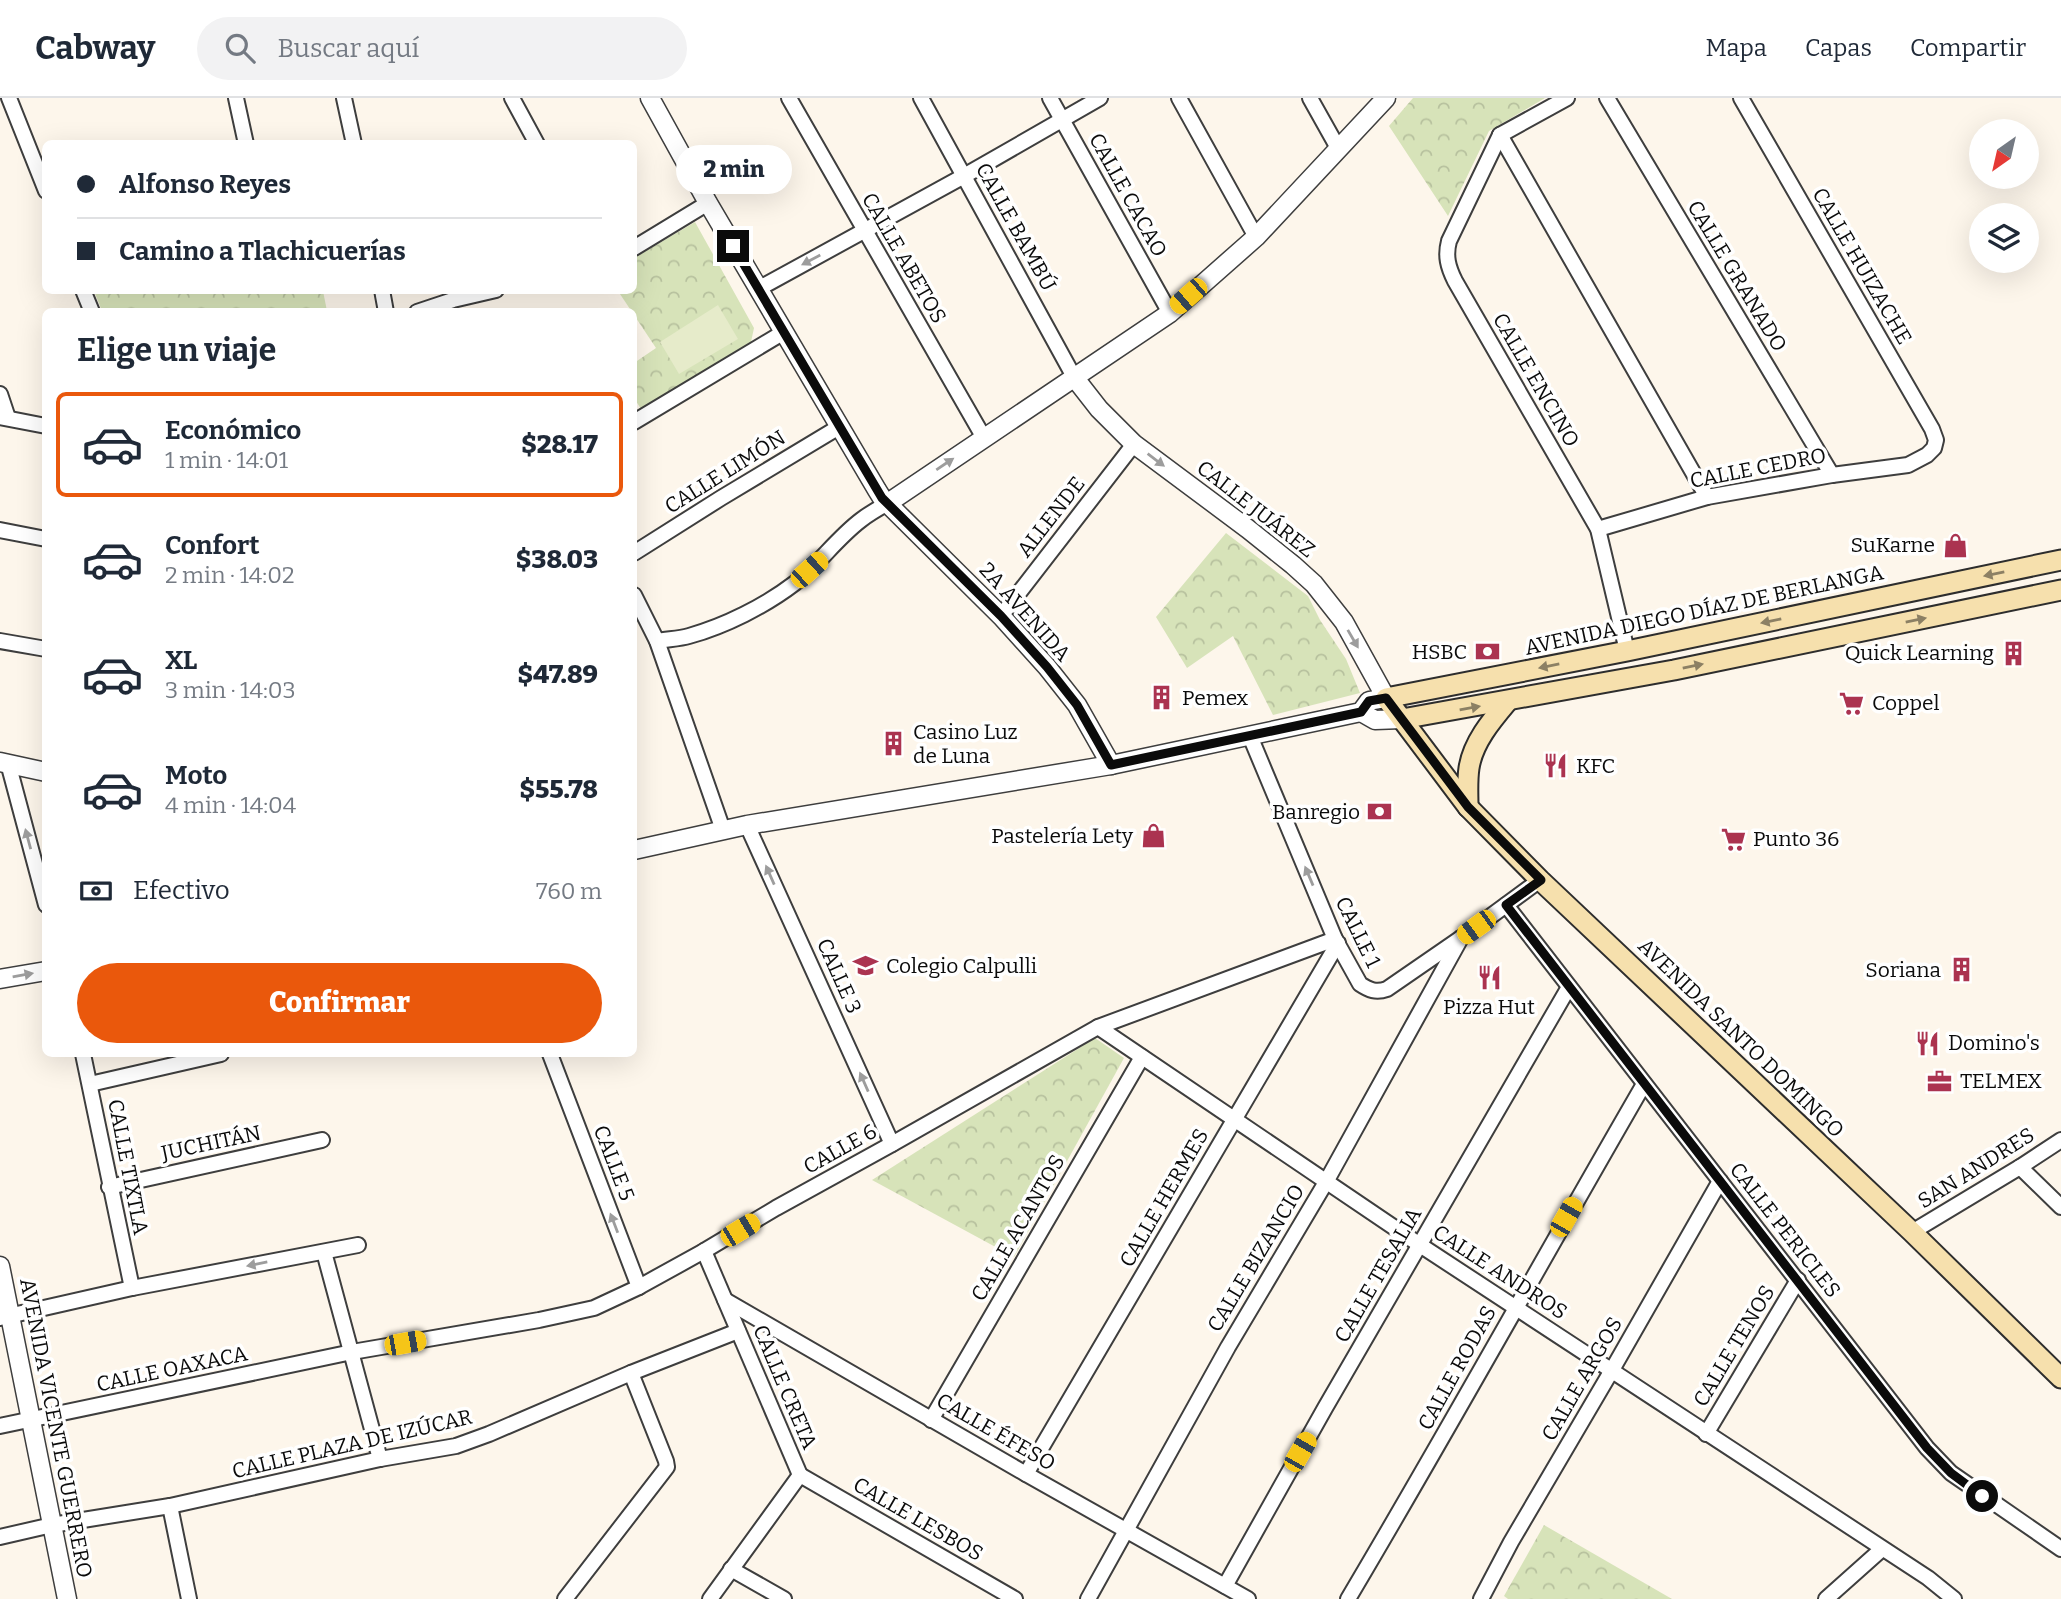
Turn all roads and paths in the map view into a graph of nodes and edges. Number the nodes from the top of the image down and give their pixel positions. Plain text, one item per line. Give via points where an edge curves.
1 (9, 98) edge
2 (236, 98) edge
3 (344, 98) edge
4 (512, 98) edge
5 (650, 98) edge
6 (789, 98) edge
7 (920, 98) edge
8 (1050, 98) edge
9 (1100, 98) edge
10 (1179, 98) edge
11 (1310, 98) edge
12 (1386, 98) edge
13 (1567, 98) edge
14 (1607, 98) edge
15 (1741, 98) edge
16 (1062, 119) junction
17 (1500, 135) junction
18 (244, 140) edge
19 (353, 140) edge
20 (535, 140) edge
21 (1338, 148) junction
22 (964, 176) junction
23 (42, 181) edge
24 (708, 203) junction
25 (865, 231) junction
26 (1256, 237) junction
27 (637, 246) edge
28 (758, 289) junction
29 (486, 294) edge
30 (456, 306) edge
31 (1170, 313) junction
32 (784, 332) junction
33 (1074, 377) junction
34 (0, 394) edge
35 (4, 417) edge
36 (637, 420) edge
37 (42, 425) edge
38 (839, 427) junction
39 (984, 438) junction
40 (1134, 444) junction
41 (1927, 455) joint
42 (1832, 475) junction
43 (1707, 497) junction
44 (888, 502) junction
45 (1598, 529) junction
46 (0, 530) edge
47 (42, 539) edge
48 (637, 551) edge
49 (2061, 560) edge
50 (2061, 590) edge
51 (637, 601) edge
52 (1001, 616) junction
53 (0, 641) edge
54 (657, 641) junction
55 (42, 648) edge
56 (1627, 651) junction
57 (1386, 698) junction
58 (1508, 701) junction
59 (1361, 712) junction
60 (1402, 719) junction
61 (1250, 736) junction
62 (4, 763) edge
63 (1111, 765) junction
64 (42, 771) edge
65 (1468, 807) junction
66 (747, 825) junction
67 (723, 830) junction
68 (637, 849) edge
69 (1541, 880) junction
70 (42, 891) edge
71 (1506, 905) junction
72 (1461, 938) junction
73 (1337, 941) junction
74 (42, 972) edge
75 (0, 979) edge
76 (1569, 987) junction
77 (1098, 1027) junction
78 (84, 1057) edge
79 (208, 1057) edge
80 (551, 1057) edge
81 (1142, 1057) junction
82 (90, 1084) junction
83 (1644, 1084) junction
84 (1233, 1120) junction
85 (322, 1140) dead end
86 (2061, 1140) edge
87 (892, 1144) junction
88 (2020, 1167) junction
89 (1720, 1181) junction
90 (1326, 1182) junction
91 (109, 1186) junction
92 (2061, 1207) edge
93 (1912, 1232) junction
94 (358, 1245) dead end
95 (1420, 1245) junction
96 (704, 1251) junction
97 (324, 1252) junction
98 (0, 1266) edge
99 (1798, 1280) junction
100 (639, 1287) junction
101 (132, 1288) junction
102 (725, 1300) junction
103 (1515, 1307) junction
104 (5, 1317) edge
105 (738, 1331) junction
106 (352, 1352) junction
107 (1612, 1370) junction
108 (631, 1373) junction
109 (2061, 1378) edge
110 (31, 1420) junction
111 (931, 1420) junction
112 (0, 1426) edge
113 (1706, 1434) junction
114 (380, 1459) junction
115 (1026, 1474) junction
116 (800, 1475) junction
117 (170, 1506) junction
118 (52, 1525) junction
119 (1125, 1531) junction
120 (0, 1537) edge
121 (1882, 1549) junction
122 (2061, 1549) edge
123 (731, 1569) junction
124 (1225, 1586) junction
125 (67, 1599) edge
126 (189, 1599) edge
127 (565, 1599) edge
128 (710, 1599) edge
129 (784, 1599) edge
130 (1015, 1599) edge
131 (1088, 1599) edge
132 (1248, 1599) edge
133 (1348, 1599) edge
134 (1480, 1599) edge
135 (1826, 1599) edge
136 (1954, 1599) edge

1 - 23 street
2 - 18 street
3 - 19 street
4 - 20 street
5 - 24 street, 2A AVENIDA
6 - 25 street, CALLE ABETOS
7 - 22 street, CALLE BAMBÚ
8 - 16 street, CALLE CACAO
9 - 16 street
10 - 26 street
11 - 21 street
12 - 21 street
13 - 17 street
14 - 42 street, CALLE GRANADO
15 - 41 street, CALLE HUIZACHE via 1932,429 1936,440
16 - 22 street
16 - 31 street, CALLE CACAO
17 - 43 street
17 - 45 street, CALLE ENCINO via 1446,255 1455,281
21 - 26 street
22 - 25 street
22 - 33 street, CALLE BAMBÚ
24 - 27 street
24 - 28 street, 2A AVENIDA
25 -> 28 street
25 - 39 street, CALLE ABETOS
26 - 31 street
28 - 32 street, 2A AVENIDA
29 - 30 street
31 - 33 street
32 - 36 street
32 - 38 street, 2A AVENIDA
33 - 39 street
33 - 40 street, CALLE JUÁREZ
34 - 35 street
35 - 37 street
38 - 44 street, 2A AVENIDA
38 - 48 street, CALLE LIMÓN
44 -> 39 street
40 - 52 street, ALLENDE
40 -> 57 street, CALLE JUÁREZ via 1314,584 1344,622
41 - 42 street, CALLE CEDRO via 1908,465
42 - 43 street, CALLE CEDRO
43 - 45 street, CALLE CEDRO
44 - 52 street, 2A AVENIDA
44 - 54 street via 861,519 793,584 761,605 688,636
45 - 56 street, CALLE ENCINO
46 - 47 street
49 -> 56 main road, AVENIDA DIEGO DÍAZ DE BERLANGA
58 -> 50 main road, AVENIDA DIEGO DÍAZ DE BERLANGA
51 - 54 street
52 - 63 street, 2A AVENIDA via 1077,705
53 - 55 street
54 - 67 street
56 -> 57 main road, AVENIDA DIEGO DÍAZ DE BERLANGA
57 - 59 street, AVENIDA DIEGO DÍAZ DE BERLANGA via 1369,701
57 - 60 main road, AVENIDA SANTO DOMINGO
60 -> 58 main road, AVENIDA DIEGO DÍAZ DE BERLANGA
58 - 65 main road via 1473,753
59 - 60 street, AVENIDA DIEGO DÍAZ DE BERLANGA via 1375,720
59 - 61 street, AVENIDA DIEGO DÍAZ DE BERLANGA
60 - 65 main road, AVENIDA SANTO DOMINGO
61 - 63 street, AVENIDA DIEGO DÍAZ DE BERLANGA
73 -> 61 street, CALLE 1
62 - 64 street
70 -> 62 street
63 - 66 street, AVENIDA DIEGO DÍAZ DE BERLANGA
65 - 69 main road, AVENIDA SANTO DOMINGO
66 - 67 street, AVENIDA DIEGO DÍAZ DE BERLANGA
87 -> 66 street, CALLE 3
67 - 68 street, AVENIDA DIEGO DÍAZ DE BERLANGA
69 - 71 street, CALLE 1
69 - 93 main road, AVENIDA SANTO DOMINGO
71 - 72 street, CALLE 1
71 - 76 street, CALLE PERICLES
72 - 73 street, CALLE 1 via 1380,991 1360,984
72 - 90 street, CALLE BIZANCIO
73 - 77 street, CALLE 6
73 - 84 street, CALLE HERMES
75 -> 74 street
76 - 83 street, CALLE PERICLES
76 - 95 street, CALLE TESALIA
77 - 81 street, CALLE ANDROS
77 - 87 street, CALLE 6
78 - 82 street, CALLE TIXTLA
79 - 82 street
100 -> 80 street, CALLE 5
81 - 84 street, CALLE ANDROS
81 - 111 street, CALLE ACANTOS
82 - 91 street, CALLE TIXTLA
83 - 89 street, CALLE PERICLES
83 - 103 street, CALLE RODAS
84 - 90 street, CALLE ANDROS
84 - 115 street, CALLE HERMES
85 - 91 street, JUCHITÁN
86 - 88 street, SAN ANDRES
87 - 96 street, CALLE 6
88 - 92 street
88 - 93 street, SAN ANDRES
89 - 99 street, CALLE PERICLES
89 - 107 street, CALLE ARGOS
90 - 95 street, CALLE ANDROS
90 - 119 street, CALLE BIZANCIO
91 - 101 street, CALLE TIXTLA
93 - 109 main road, AVENIDA SANTO DOMINGO
94 - 97 street
95 - 103 street, CALLE ANDROS
95 - 124 street, CALLE TESALIA
96 - 100 street, CALLE 6
96 - 102 street, CALLE CRETA
97 -> 101 street
97 - 106 street
98 - 104 street, AVENIDA VICENTE GUERRERO
99 - 113 street, CALLE TENOS
99 - 122 street, CALLE PERICLES via 1951,1473
100 - 106 street, CALLE 6 via 594,1308
101 - 104 street
102 - 105 street, CALLE CRETA
102 - 111 street, CALLE ÉFESO
103 - 107 street, CALLE ANDROS
103 - 133 street, CALLE RODAS
104 - 110 street, AVENIDA VICENTE GUERRERO
105 - 108 street, CALLE PLAZA DE IZÚCAR
105 - 116 street, CALLE CRETA
106 - 110 street, CALLE OAXACA
106 - 114 street
107 - 113 street, CALLE ANDROS
107 - 134 street, CALLE ARGOS
108 - 114 street, CALLE PLAZA DE IZÚCAR via 456,1446
108 - 127 street via 667,1467
110 - 112 street, CALLE OAXACA
110 - 118 street, AVENIDA VICENTE GUERRERO
111 - 115 street, CALLE ÉFESO
113 - 121 street, CALLE ANDROS
114 - 117 street, CALLE PLAZA DE IZÚCAR
115 - 119 street, CALLE ÉFESO
116 - 123 street, CALLE CRETA
116 - 130 street, CALLE LESBOS
117 - 118 street, CALLE PLAZA DE IZÚCAR
117 - 126 street
118 - 120 street, CALLE PLAZA DE IZÚCAR
118 - 125 street, AVENIDA VICENTE GUERRERO
119 - 124 street, CALLE ÉFESO
119 - 131 street, CALLE BIZANCIO
121 - 135 street
121 - 136 street, CALLE ANDROS
123 - 128 street, CALLE CRETA
123 - 129 street
124 - 132 street, CALLE ÉFESO

